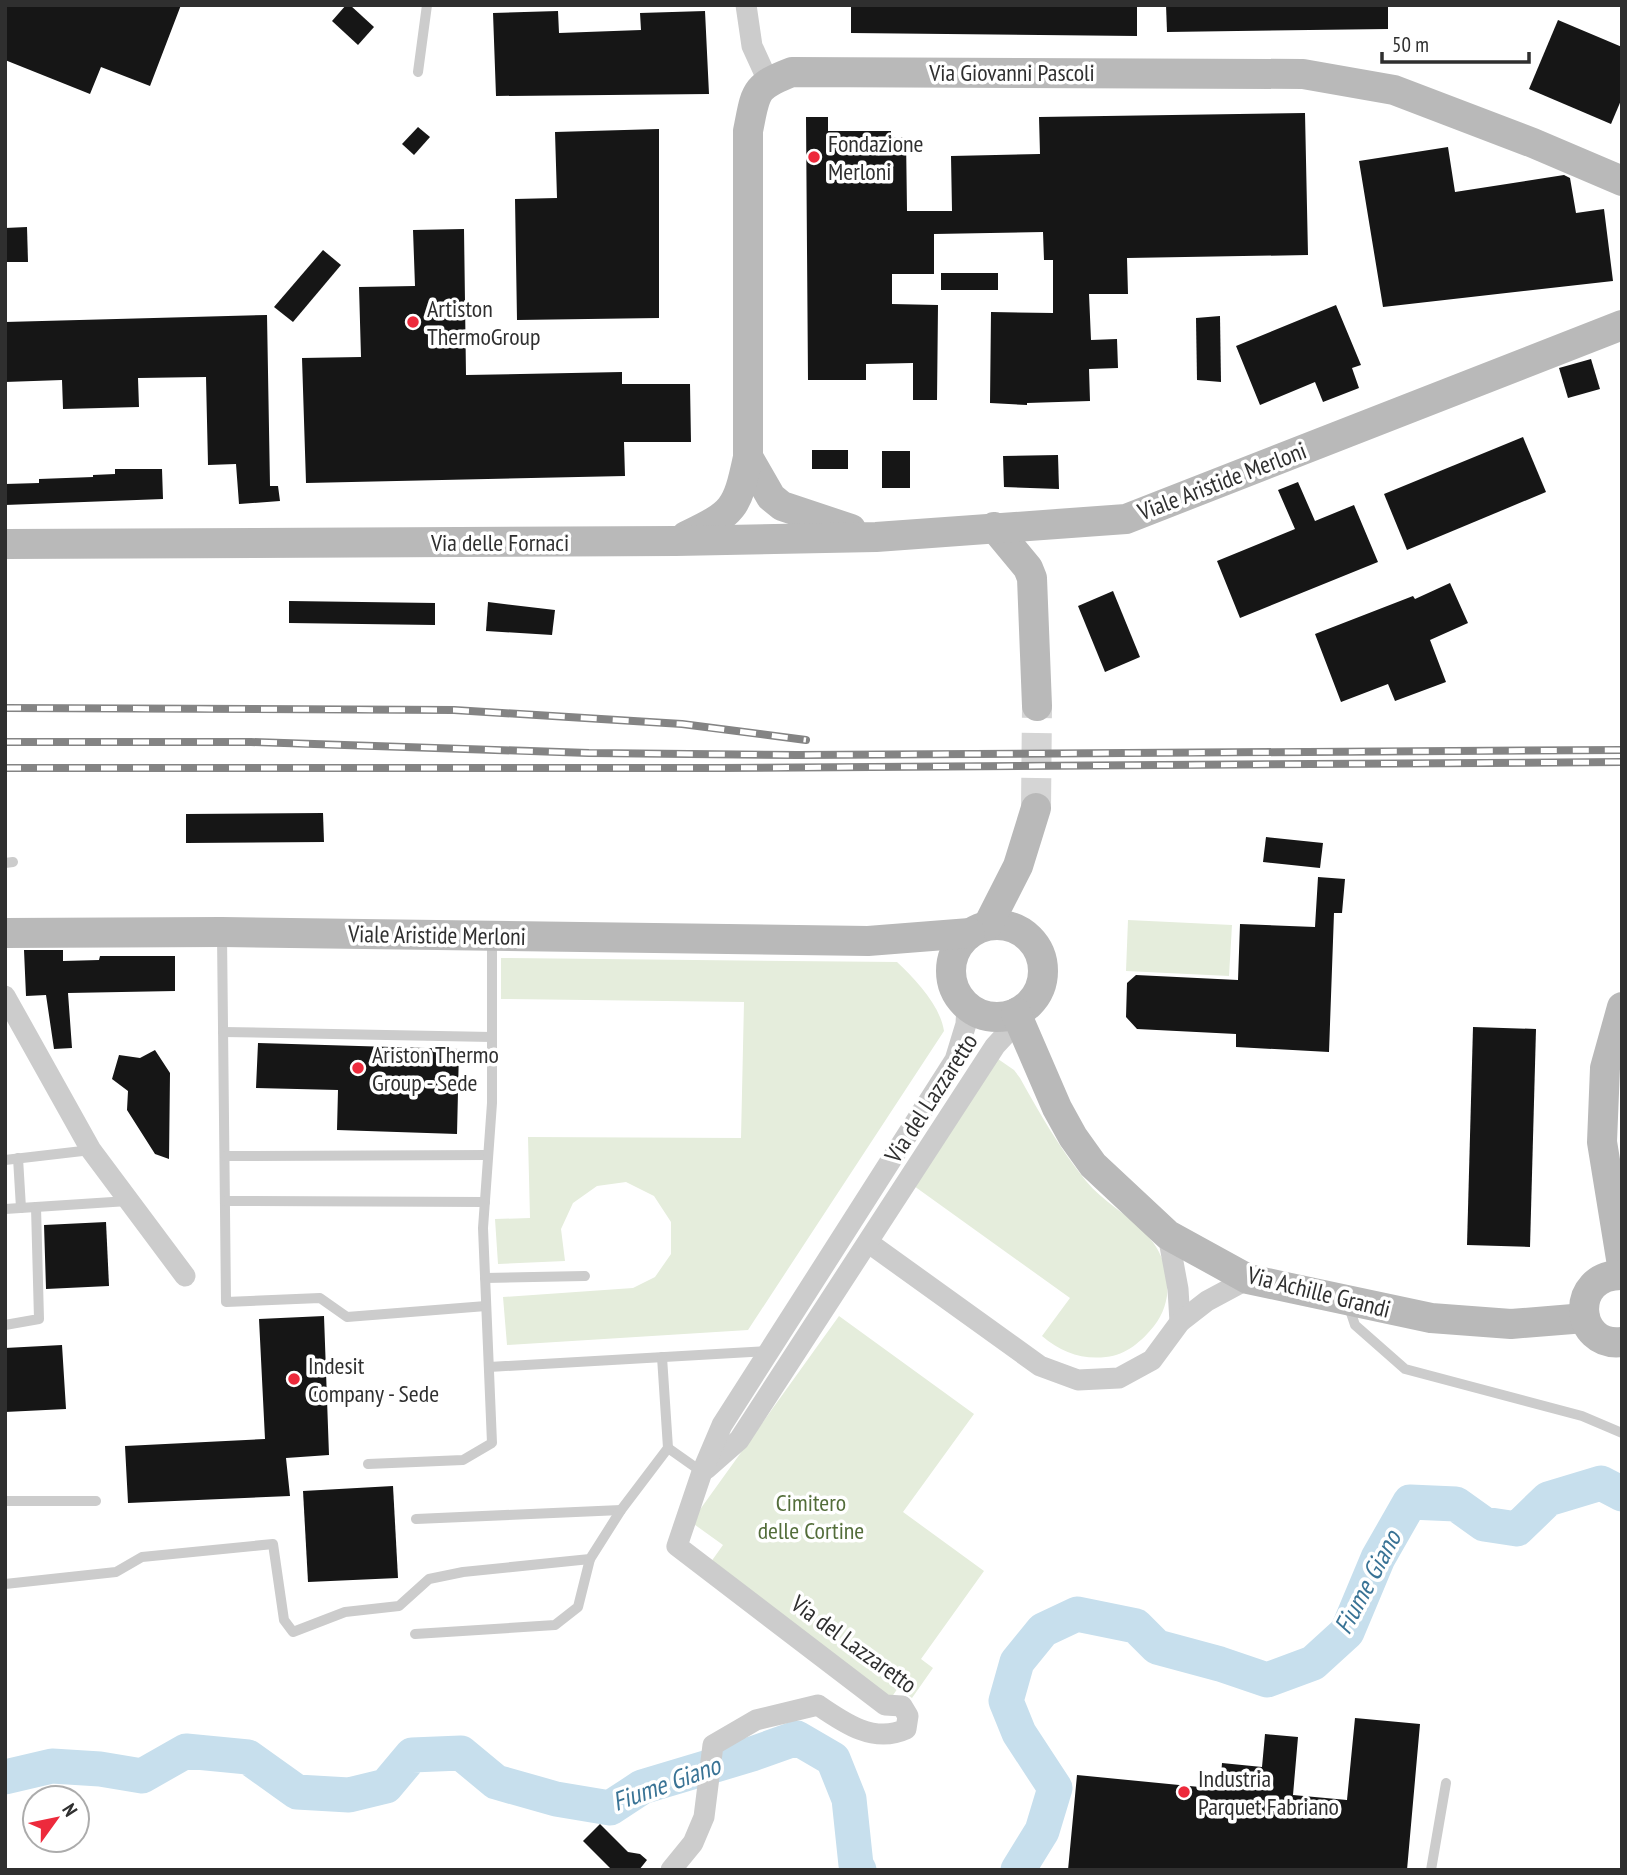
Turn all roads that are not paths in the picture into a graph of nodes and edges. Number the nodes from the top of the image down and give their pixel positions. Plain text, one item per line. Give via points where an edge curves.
1 (427, 5) edge
2 (746, 5) edge
3 (418, 72) dead end
4 (768, 81) junction
5 (1622, 181) edge
6 (1622, 325) edge
7 (748, 457) junction
8 (994, 527) junction
9 (876, 537) junction
10 (676, 541) junction
11 (5, 544) edge
12 (1037, 706) tunnel mouth
13 (1036, 808) tunnel mouth
14 (979, 929) junction
15 (222, 932) junction
16 (5, 933) edge
17 (492, 936) junction
18 (868, 941) junction
19 (951, 971) junction
20 (5, 996) edge
21 (967, 1006) junction
22 (1622, 1007) edge
23 (1018, 1017) junction
24 (223, 1032) junction
25 (492, 1037) junction
26 (91, 1150) junction
27 (488, 1155) junction
28 (225, 1156) junction
29 (18, 1158) junction
30 (5, 1160) edge
31 (129, 1201) junction
32 (225, 1201) junction
33 (485, 1202) junction
34 (36, 1207) junction
35 (21, 1208) junction
36 (5, 1209) edge
37 (1168, 1235) junction
38 (869, 1242) junction
39 (1622, 1265) edge
40 (1622, 1275) edge
41 (185, 1276) dead end
42 (585, 1276) dead end
43 (485, 1278) junction
44 (1248, 1279) junction
45 (1347, 1302) junction
46 (486, 1306) junction
47 (1585, 1318) junction
48 (1180, 1322) junction
49 (5, 1325) edge
50 (1622, 1342) edge
51 (769, 1350) junction
52 (662, 1357) junction
53 (489, 1367) junction
54 (1622, 1433) edge
55 (668, 1448) junction
56 (368, 1464) dead end
57 (702, 1472) junction
58 (5, 1501) edge
59 (96, 1501) dead end
60 (621, 1510) junction
61 (416, 1519) dead end
62 (590, 1559) junction
63 (5, 1584) edge
64 (415, 1634) dead end
65 (1446, 1783) dead end
66 (671, 1870) edge
67 (1431, 1870) edge

1 - 3 lane
2 - 4 street via 752,46
4 - 5 main road, Via Giovanni Pascoli via 792,72 841,71 1303,74 1394,90
4 - 7 main road via 756,93 748,131
6 - 8 main road, Viale Aristide Merloni via 1126,519
7 - 9 main road via 771,497 782,506
7 - 10 main road via 741,494 731,510
8 - 9 main road, Via delle Fornaci
8 - 12 main road via 1032,578
9 - 10 main road, Via delle Fornaci
10 - 11 main road, Via delle Fornaci
13 - 14 main road via 1018,866
14 - 18 main road, Viale Aristide Merloni
14 - 19 main road via 959,944
14 - 23 main road, Viale Aristide Merloni via 1002,924 1016,928 1032,941 1042,960 1044,974 1036,996
15 - 16 main road, Viale Aristide Merloni
15 - 17 main road, Viale Aristide Merloni
15 - 24 lane
17 - 18 main road, Viale Aristide Merloni
17 - 25 lane
18 - 19 main road, Viale Aristide Merloni via 925,953
19 - 21 main road via 953,986
20 - 26 street
21 - 23 main road via 991,1017
21 - 51 street, Via del Lazzaretto via 955,1060
22 - 39 main road via 1605,1068 1602,1142
23 - 37 main road, Via Achille Grandi via 1073,1137 1093,1165
23 - 38 street, Via del Lazzaretto
24 - 25 lane
24 - 28 lane
25 - 27 lane
26 - 29 lane
26 - 31 street
27 - 28 lane
27 - 33 lane
28 - 32 lane
29 - 30 lane
29 - 35 lane
31 - 34 lane
31 - 41 street
32 - 33 lane
32 - 46 lane via 226,1302 320,1298 347,1317
33 - 43 lane
34 - 35 lane
34 - 49 lane via 39,1319
35 - 36 lane
37 - 44 main road, Via Achille Grandi
37 - 48 street
38 - 48 street via 1040,1366 1078,1380 1119,1378 1153,1360
38 - 57 street, Via del Lazzaretto via 740,1440
40 - 47 main road via 1601,1278 1592,1286 1583,1307
42 - 43 lane
43 - 46 lane
44 - 45 main road, Via Achille Grandi
44 - 48 street
45 - 47 main road, Via Achille Grandi via 1431,1318 1511,1324
45 - 54 lane via 1355,1325 1405,1369 1583,1416
46 - 53 lane
47 - 50 main road via 1596,1335
51 - 52 lane
51 - 57 street, Via del Lazzaretto via 722,1425
52 - 53 lane
52 - 55 lane
53 - 56 lane via 492,1443 463,1460
55 - 57 lane
55 - 60 lane
57 - 66 street, Via del Lazzaretto via 677,1546 885,1705 902,1706 908,1716 906,1729 894,1735 869,1733 818,1705 756,1720 713,1745 704,1817 693,1843
58 - 59 lane
60 - 61 lane
60 - 62 lane
62 - 63 lane via 429,1579 399,1606 345,1612 293,1632 284,1620 274,1544 142,1557 116,1572
62 - 64 lane via 578,1607 555,1625
65 - 67 lane

